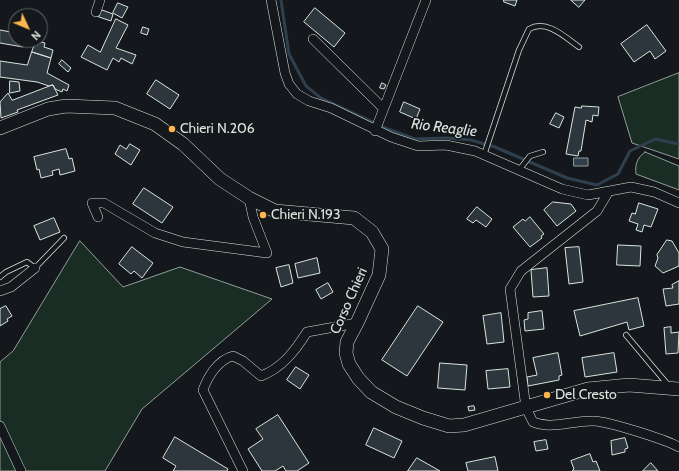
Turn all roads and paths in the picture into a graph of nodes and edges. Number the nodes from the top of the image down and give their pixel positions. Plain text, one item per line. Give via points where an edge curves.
1 (100, 0) edge
2 (271, 0) edge
3 (426, 0) edge
4 (96, 12) dead end
5 (312, 39) dead end
6 (580, 47) dead end
7 (382, 112) junction
8 (0, 128) edge
9 (375, 130) junction
10 (485, 152) junction
11 (542, 152) dead end
12 (521, 168) junction
13 (609, 191) junction
14 (249, 198) junction
15 (679, 203) edge
16 (98, 217) dead end
17 (64, 238) dead end
18 (35, 268) junction
19 (0, 277) edge
20 (0, 291) edge
21 (357, 324) junction
22 (626, 334) dead end
23 (674, 388) edge
24 (526, 408) junction
25 (0, 426) edge
26 (679, 447) edge
27 (21, 471) edge
28 (243, 471) edge

1 - 4 street
2 - 9 street via 280,52 289,84 297,94
3 - 7 street
5 - 7 street
6 - 10 lane via 546,26 539,25 529,29 519,50
7 - 9 street
8 - 14 main road, Corso Chieri via 48,109 66,106 115,108 155,124 183,144 220,179
9 - 10 street via 418,146 446,145
10 - 12 street
11 - 12 lane via 530,156
12 - 13 street via 562,189 588,195
13 - 15 street via 631,187 654,192
13 - 24 street via 597,211 521,271 510,289
14 - 16 street via 253,217 267,253 183,242 155,233 104,203 92,203
14 - 21 main road, Corso Chieri via 275,211 354,218 372,232 382,249 379,275
17 - 18 lane
18 - 19 lane via 27,262
18 - 20 street via 11,287
21 - 24 main road, Corso Chieri via 347,342 349,364 371,392 396,407 449,426 464,425
21 - 28 street via 308,332 287,359 272,372 261,376 233,356 226,358 214,369 203,390
22 - 23 lane
23 - 24 main road, Corso Chieri via 629,385 588,389
24 - 26 street via 533,422 542,426 593,421 608,423
25 - 27 street

